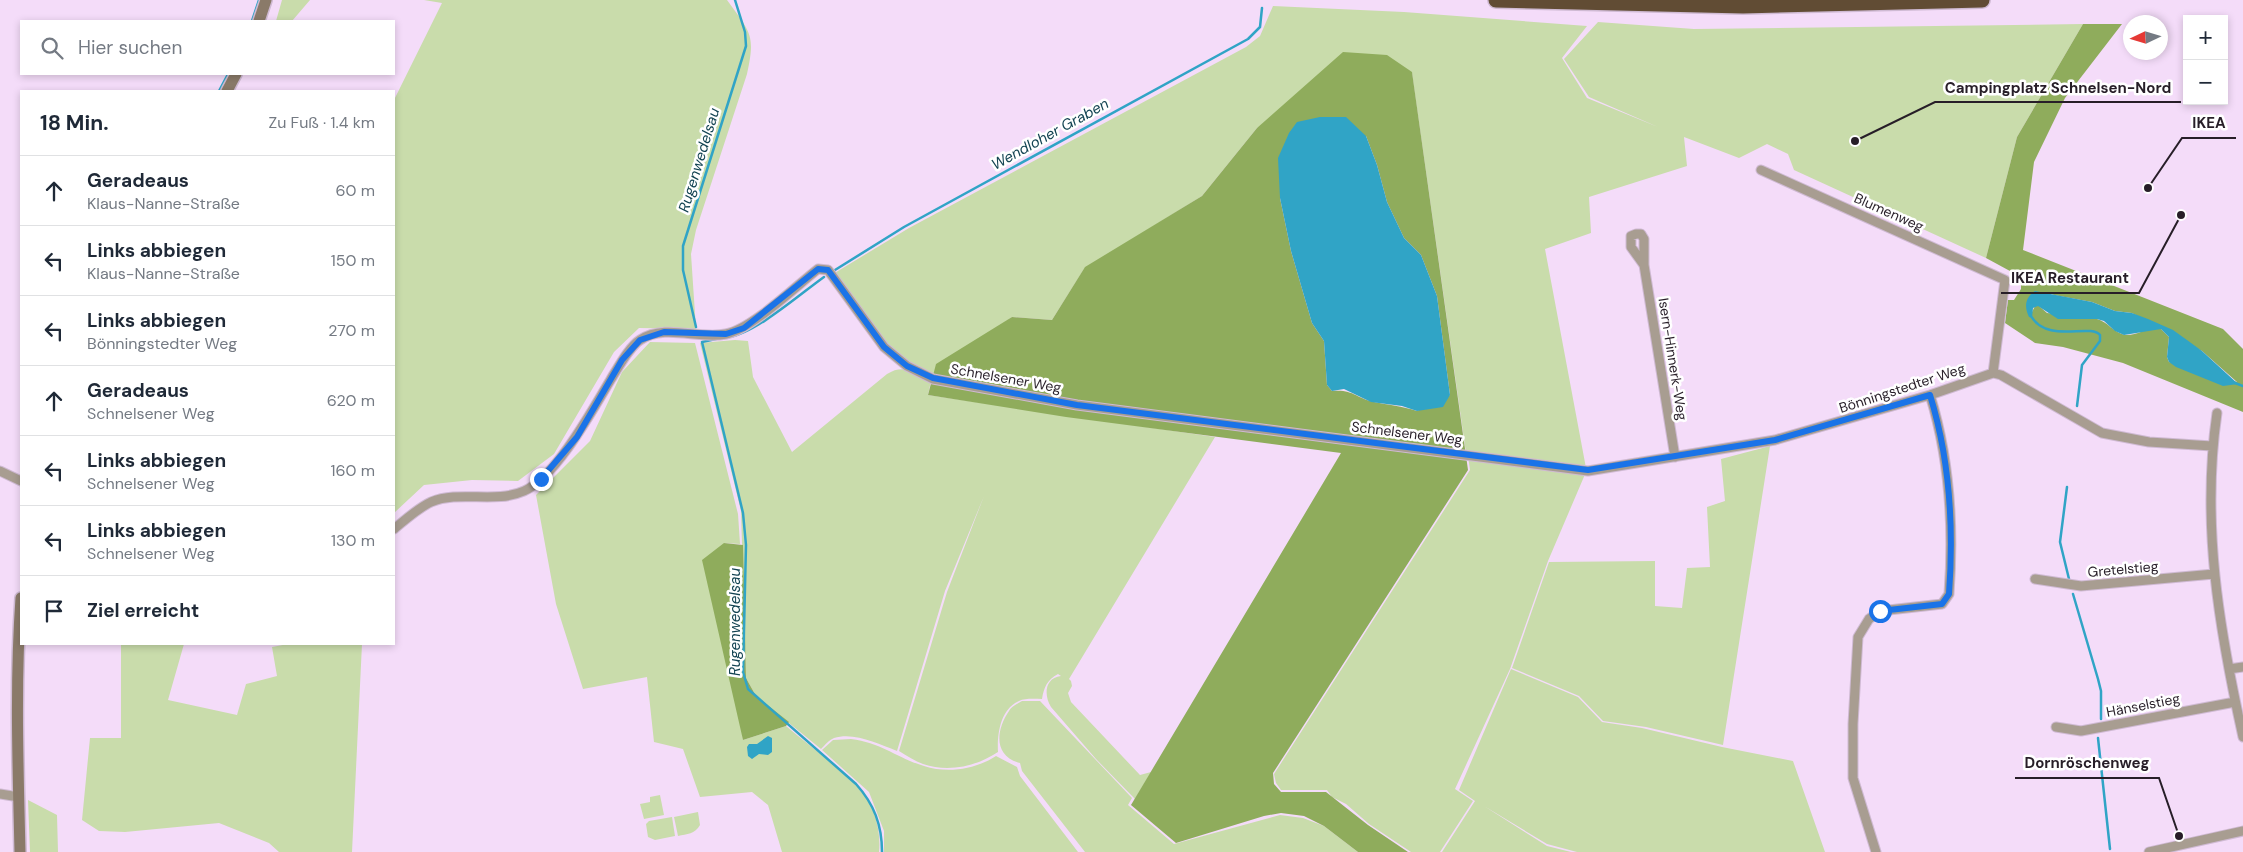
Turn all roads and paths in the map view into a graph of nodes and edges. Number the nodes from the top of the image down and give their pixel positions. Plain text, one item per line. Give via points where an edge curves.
1 (266, 0) edge
2 (1496, 0) edge
3 (1982, 0) edge
4 (259, 20) edge
5 (235, 75) edge
6 (228, 90) edge
7 (1761, 170) dead end
8 (1644, 266) dead end
9 (1993, 374) junction
10 (1930, 395) junction
11 (2216, 413) dead end
12 (2212, 446) junction
13 (1675, 457) junction
14 (1588, 470) joint
15 (0, 472) edge
16 (20, 481) edge
17 (395, 527) edge
18 (2214, 574) junction
19 (2035, 579) dead end
20 (20, 619) edge
21 (2243, 667) edge
22 (2229, 669) junction
23 (2235, 702) junction
24 (2056, 727) dead end
25 (2243, 737) edge
26 (0, 794) edge
27 (18, 797) junction
28 (2243, 831) edge
29 (20, 852) edge
30 (1876, 852) edge
31 (2149, 852) edge

1 - 4 main road
2 - 3 highway via 1743,6
5 - 6 main road
7 - 9 street, Blumenweg via 2004,280
8 - 13 street, Isern-Hinnerk-Weg
9 - 10 street, Bönningstedter Weg
9 - 12 street via 2001,375 2102,434 2149,442
10 - 13 street, Bönningstedter Weg via 1775,440
10 - 30 street via 1944,448 1949,485 1949,594 1942,604 1880,611 1868,618 1858,637 1853,778
11 - 12 street
12 - 18 street
13 - 14 street, Bönningstedter Weg
14 - 17 street, Schnelsener Weg via 1077,405 933,378 907,366 884,347 828,270 818,269 744,328 726,334 664,332 640,340 622,360 577,437 541,479 525,491 429,502
15 - 16 street
18 - 19 street, Gretelstieg via 2081,586
18 - 22 street
20 - 27 main road
21 - 22 street
22 - 23 street
23 - 24 street, Hänselstieg via 2081,731
23 - 25 street
26 - 27 street
27 - 29 main road
28 - 31 street

